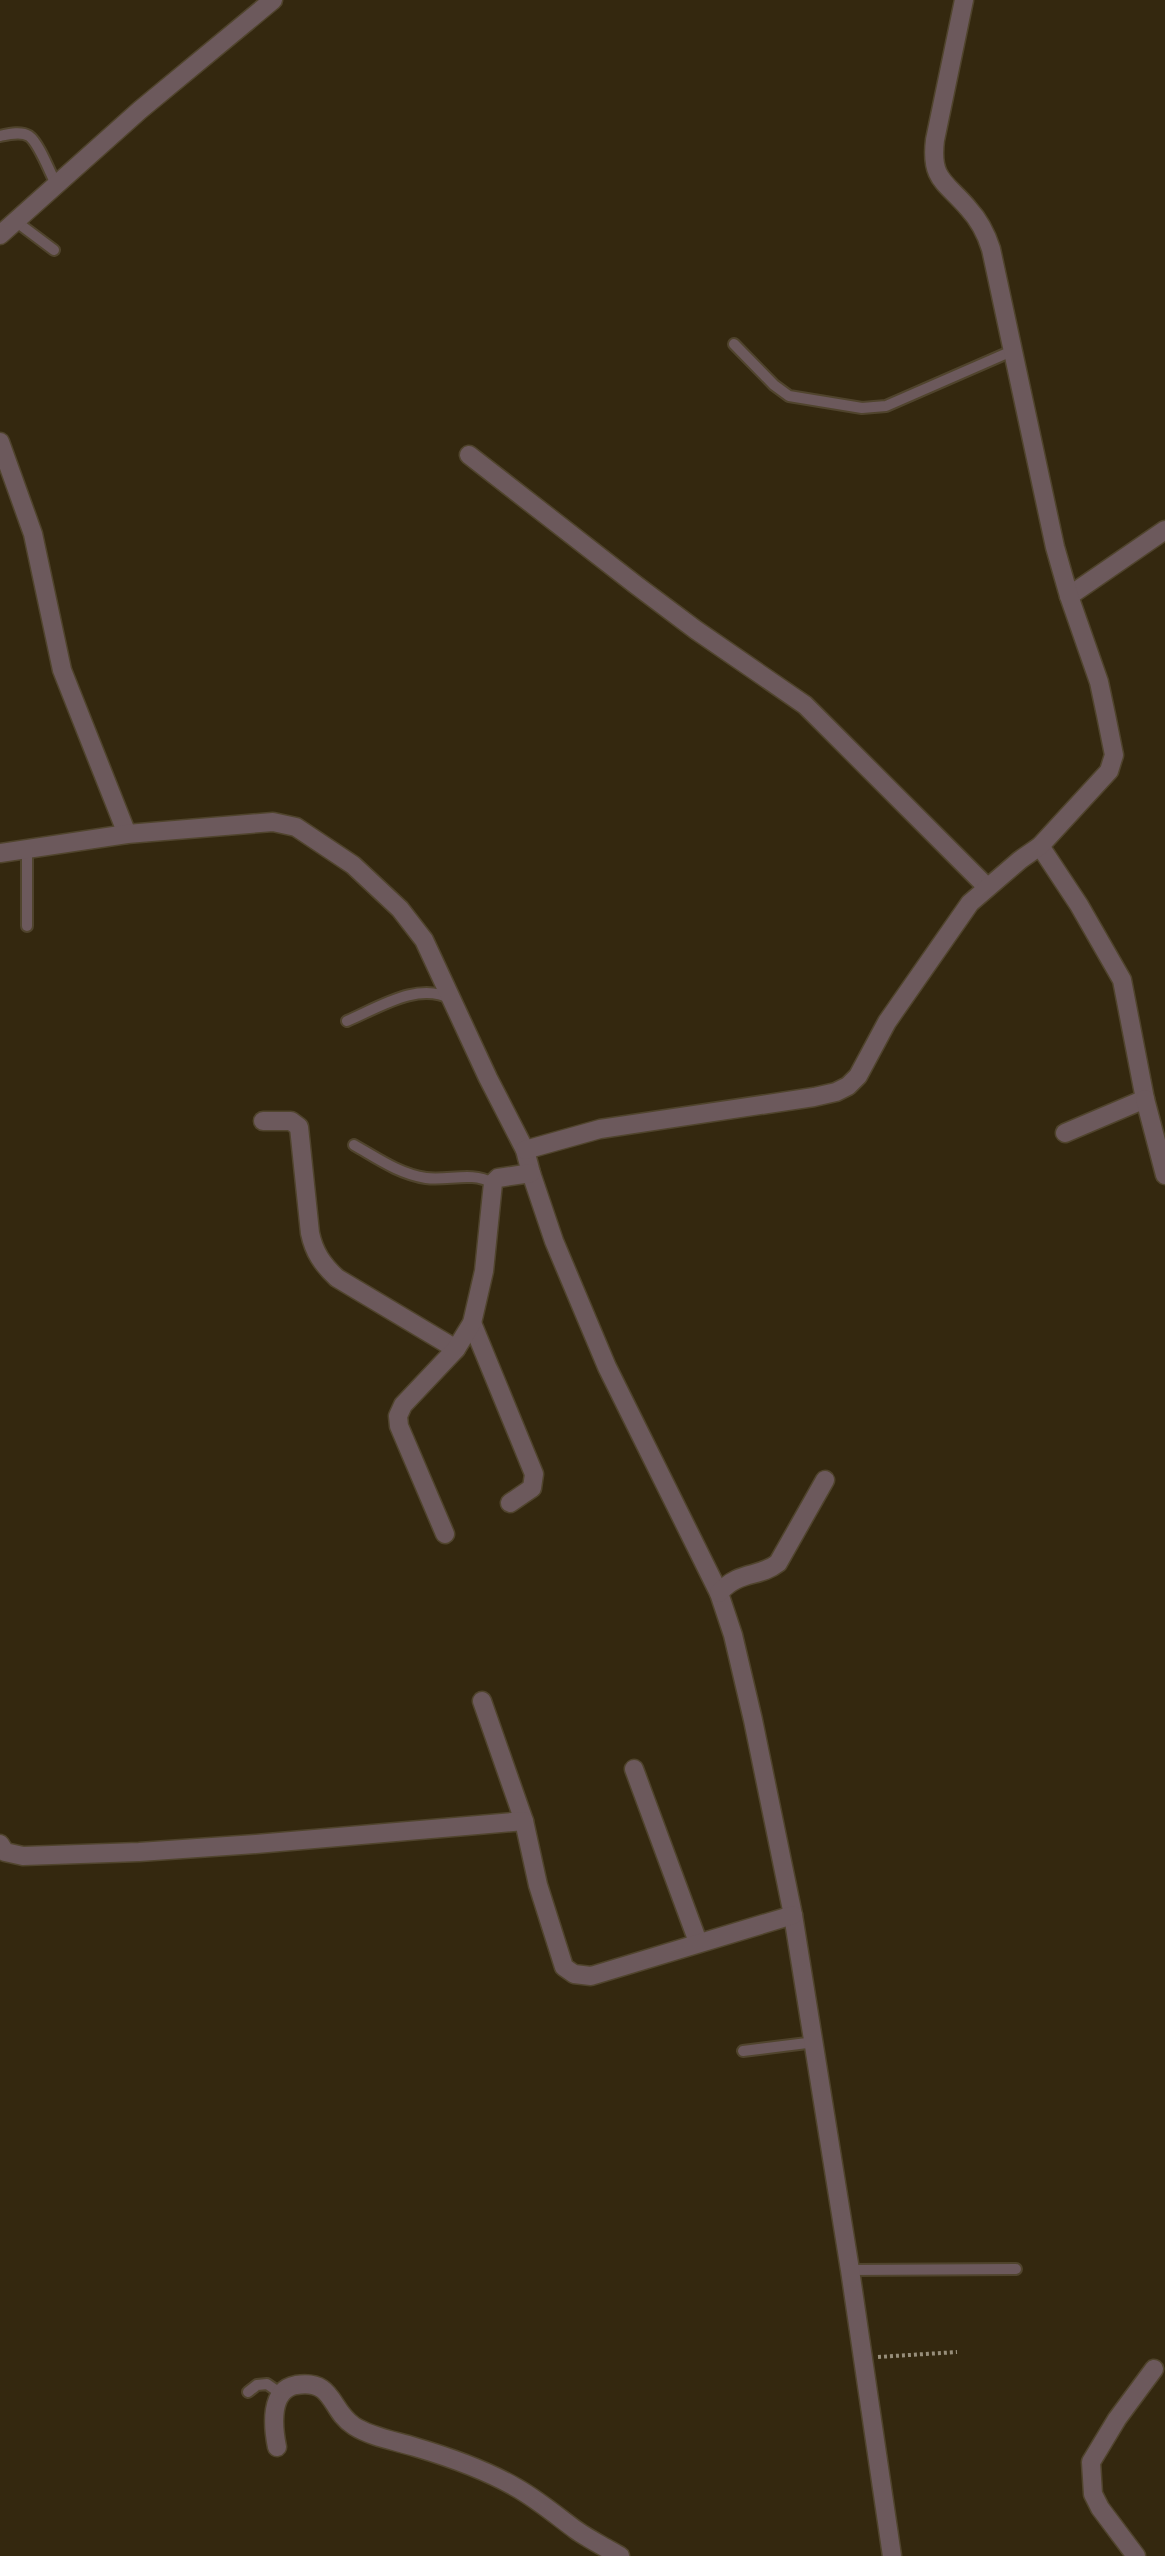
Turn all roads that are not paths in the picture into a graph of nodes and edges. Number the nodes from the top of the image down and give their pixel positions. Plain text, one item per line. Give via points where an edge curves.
1 (273, 0) edge
2 (964, 0) edge
3 (0, 136) edge
4 (56, 184) junction
5 (14, 220) junction
6 (0, 235) edge
7 (54, 250) dead end
8 (734, 345) dead end
9 (1012, 351) junction
10 (0, 442) edge
11 (469, 455) dead end
12 (1165, 530) edge
13 (1069, 596) junction
14 (127, 834) junction
15 (1040, 846) junction
16 (27, 850) junction
17 (0, 853) edge
18 (987, 888) junction
19 (27, 926) dead end
20 (454, 1001) junction
21 (347, 1021) dead end
22 (1145, 1099) junction
23 (263, 1121) dead end
24 (1065, 1133) dead end
25 (354, 1145) dead end
26 (525, 1150) junction
27 (531, 1173) junction
28 (1165, 1175) edge
29 (494, 1183) junction
30 (472, 1323) junction
31 (456, 1349) junction
32 (825, 1480) dead end
33 (510, 1503) dead end
34 (445, 1534) dead end
35 (719, 1593) junction
36 (483, 1701) dead end
37 (634, 1769) dead end
38 (524, 1821) junction
39 (2, 1849) edge
40 (793, 1915) junction
41 (698, 1942) junction
42 (815, 2042) junction
43 (742, 2051) dead end
44 (1016, 2269) dead end
45 (850, 2270) junction
46 (1154, 2369) dead end
47 (248, 2392) dead end
48 (280, 2393) junction
49 (277, 2447) dead end
50 (620, 2556) edge
51 (892, 2556) edge
52 (1136, 2556) edge

1 - 4 street
2 - 9 street via 934,155 940,181 968,207 984,229
3 - 4 lane via 28,135
4 - 5 street
5 - 6 street
5 - 7 lane
8 - 9 lane via 789,396 862,408 886,406
9 - 13 street via 1041,489
10 - 14 street via 33,534 63,670
11 - 18 street via 653,598 805,705
12 - 13 street
13 - 15 street via 1099,682 1114,755 1101,782
14 - 16 street
14 - 20 street via 273,822 296,827 354,865 400,909 424,940
15 - 18 street
15 - 22 street via 1122,980
16 - 17 street
16 - 19 lane
18 - 26 street via 957,920 848,1086 814,1097 600,1129
20 - 21 lane via 437,993 417,993
20 - 26 street
22 - 24 street
22 - 28 street
23 - 31 street via 288,1120 299,1127 310,1233 325,1267
25 - 29 lane via 411,1174 440,1179 474,1176
26 - 27 street
27 - 29 street via 498,1178
27 - 35 street via 554,1241 607,1367
29 - 30 street via 484,1271
30 - 31 street
30 - 33 street via 534,1474 532,1488
31 - 34 street via 402,1405 398,1416
32 - 35 street via 778,1563 734,1579
35 - 40 street via 753,1720
36 - 38 street
37 - 41 street
38 - 39 street via 139,1852 23,1856
38 - 41 street via 538,1885 564,1967 574,1974 591,1976
40 - 41 street
40 - 42 street
42 - 43 lane
42 - 45 street
44 - 45 lane
45 - 51 street
46 - 52 street via 1091,2462 1093,2494
47 - 48 lane via 267,2384
48 - 49 street via 275,2408
48 - 50 street via 296,2385 321,2386 355,2427 438,2454 517,2488

